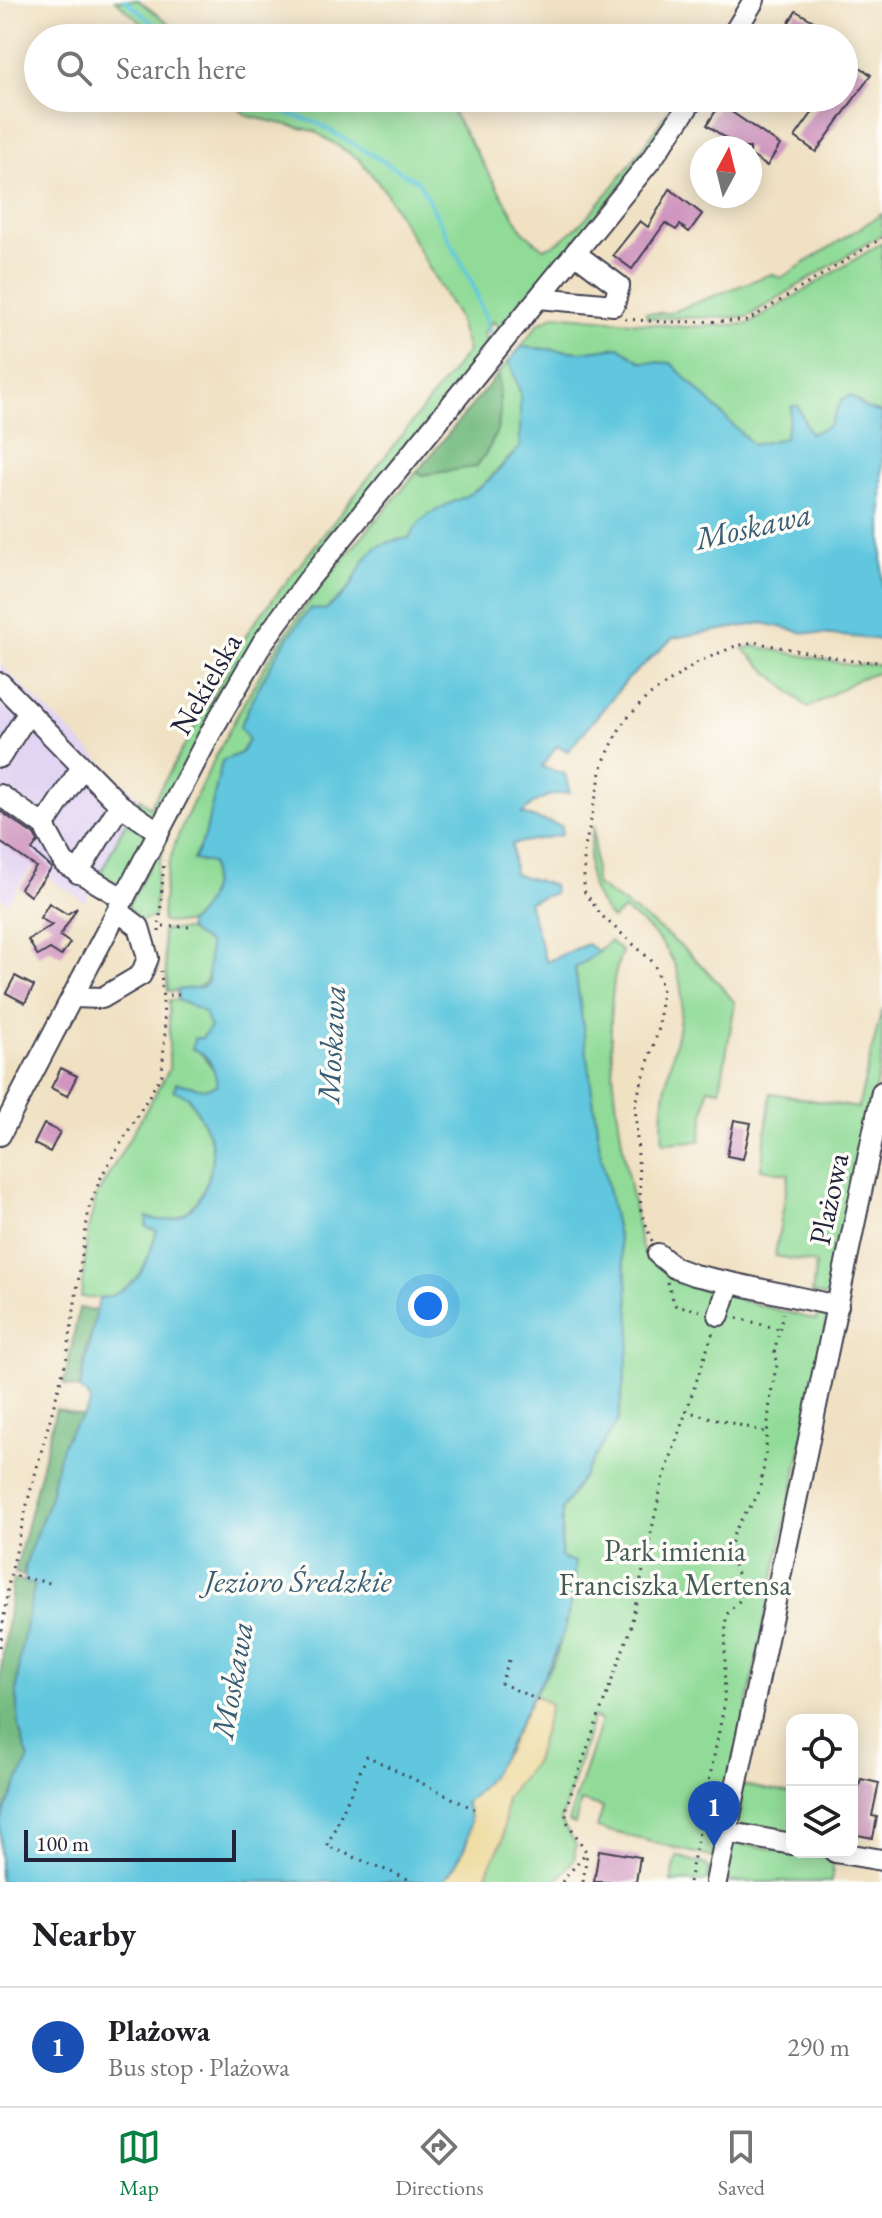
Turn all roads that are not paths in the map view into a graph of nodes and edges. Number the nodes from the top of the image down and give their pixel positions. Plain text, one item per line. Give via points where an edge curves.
1 (754, 0) edge
2 (739, 24) edge
3 (684, 112) edge
4 (576, 254) junction
5 (536, 303) junction
6 (0, 683) edge
7 (29, 712) junction
8 (0, 757) edge
9 (82, 767) junction
10 (0, 795) edge
11 (120, 805) junction
12 (44, 825) junction
13 (159, 832) junction
14 (78, 873) junction
15 (121, 905) junction
16 (73, 997) junction
17 (882, 1092) edge
18 (0, 1135) edge
19 (658, 1254) road end
20 (729, 1284) junction
21 (838, 1306) junction
22 (719, 1315) road end
23 (726, 1832) junction
24 (786, 1843) edge
25 (858, 1856) edge
26 (882, 1860) edge
27 (716, 1882) edge

1 - 2 street
3 - 4 street, Nekielska
4 - 5 street, Nekielska
4 - 5 street via 619,286 614,305
5 - 13 street, Nekielska via 263,642
6 - 7 street
7 - 8 street
7 - 9 street
9 - 11 street
9 - 12 street
10 - 12 street
11 - 13 street
11 - 14 street
12 - 14 street via 64,863
13 - 15 street, Nekielska
14 - 15 street
15 - 16 street, Nekielska
15 - 16 street via 139,927 148,958 141,975 102,998
16 - 18 street, Nekielska
17 - 21 street, Plażowa
19 - 20 street via 675,1268
20 - 21 street
20 - 22 street
21 - 23 street, Plażowa
23 - 24 street
23 - 27 street, Plażowa
25 - 26 street

